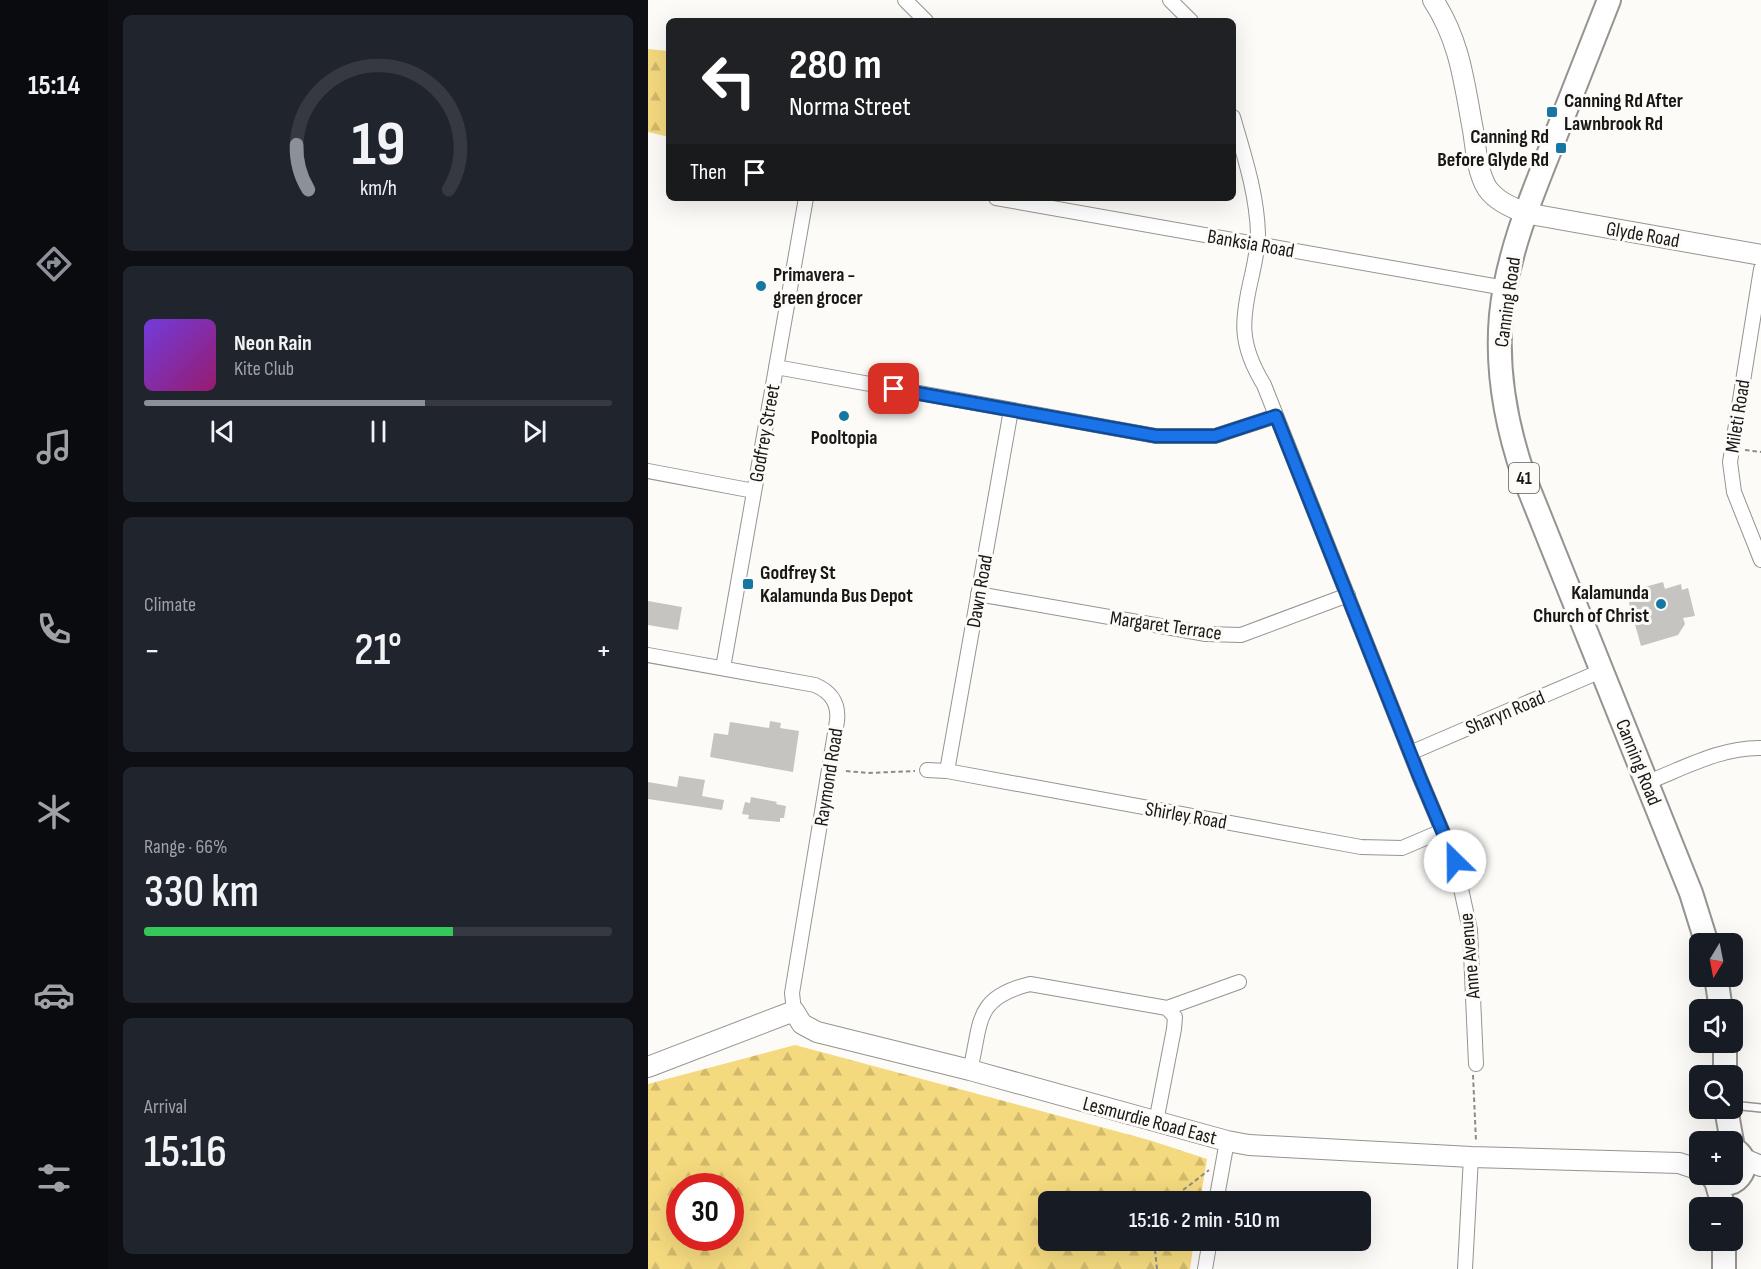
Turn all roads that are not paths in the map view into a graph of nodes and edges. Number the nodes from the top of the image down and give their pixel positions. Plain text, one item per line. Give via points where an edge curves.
1 (905, 0) edge
2 (1170, 0) edge
3 (1433, 0) edge
4 (1609, 0) edge
5 (923, 18) edge
6 (1188, 18) edge
7 (1236, 129) edge
8 (805, 201) edge
9 (1023, 201) edge
10 (1525, 213) junction
11 (1258, 244) junction
12 (1761, 255) edge
13 (1761, 269) edge
14 (1505, 288) junction
15 (776, 367) junction
16 (1011, 410) junction
17 (1276, 416) junction
18 (648, 471) edge
19 (754, 491) junction
20 (1761, 560) edge
21 (978, 594) junction
22 (1348, 595) junction
23 (648, 655) edge
24 (723, 668) junction
25 (1601, 671) junction
26 (1761, 748) edge
27 (1410, 753) junction
28 (927, 770) road end
29 (947, 771) junction
30 (1648, 782) junction
31 (1442, 831) junction
32 (1704, 933) edge
33 (1239, 982) dead end
34 (1167, 1008) junction
35 (794, 1011) junction
36 (1476, 1064) road end
37 (648, 1067) edge
38 (970, 1070) junction
39 (1761, 1108) edge
40 (1743, 1109) edge
41 (1156, 1122) junction
42 (1225, 1150) junction
43 (1471, 1157) junction
44 (1689, 1161) edge
45 (1679, 1163) junction
46 (1689, 1163) edge
47 (1218, 1191) edge
48 (1208, 1251) edge
49 (1724, 1251) edge
50 (1205, 1269) edge
51 (1465, 1269) edge
52 (1724, 1269) edge

1 - 5 street
2 - 6 street
3 - 10 street, Glyde Road via 1454,37 1460,58 1483,178 1503,203
4 - 10 main road, Canning Road / 41
7 - 11 street, Anne Avenue via 1252,190
8 - 15 street, Godfrey Street
9 - 11 street, Banksia Road
10 - 12 street, Glyde Road
10 - 14 main road, Canning Road / 41
11 - 14 street, Banksia Road
11 - 17 street, Anne Avenue via 1245,309 1244,338
13 - 20 street, Mileti Road via 1730,462 1734,492
14 - 25 main road, Canning Road / 41 via 1500,368 1511,437
15 - 16 street
15 - 19 street, Godfrey Street
16 - 17 street via 1156,436 1215,436
16 - 21 street, Dawn Road
17 - 22 street, Anne Avenue
18 - 19 street
19 - 24 street, Godfrey Street
21 - 22 street, Margaret Terrace via 1206,634 1242,635
21 - 29 street, Dawn Road
22 - 27 street, Anne Avenue
23 - 24 street, Raymond Road
24 - 35 street, Raymond Road via 815,685 831,695 838,709 792,993
25 - 27 street, Sharyn Road
25 - 30 main road, Canning Road / 41
26 - 30 street via 1725,752
27 - 31 street, Anne Avenue
28 - 29 street, Shirley Road
29 - 31 street, Shirley Road via 1360,847 1401,848
30 - 32 main road, Canning Road / 41
31 - 36 street, Anne Avenue via 1455,861 1470,930
33 - 34 street
34 - 38 street via 1030,984 1014,988 988,1005 981,1018
34 - 41 street via 1175,1017 1174,1029
35 - 37 street
35 - 38 street, Lesmurdie Road East via 799,1021 812,1030
38 - 41 street, Lesmurdie Road East
39 - 40 lane
41 - 42 street, Lesmurdie Road East
42 - 43 street, Lesmurdie Road East via 1261,1145
42 - 47 street
43 - 45 street, Lesmurdie Road East
43 - 51 street
44 - 45 street, Lesmurdie Road East
45 - 46 street, Lesmurdie Road East
48 - 50 street
49 - 52 main road

